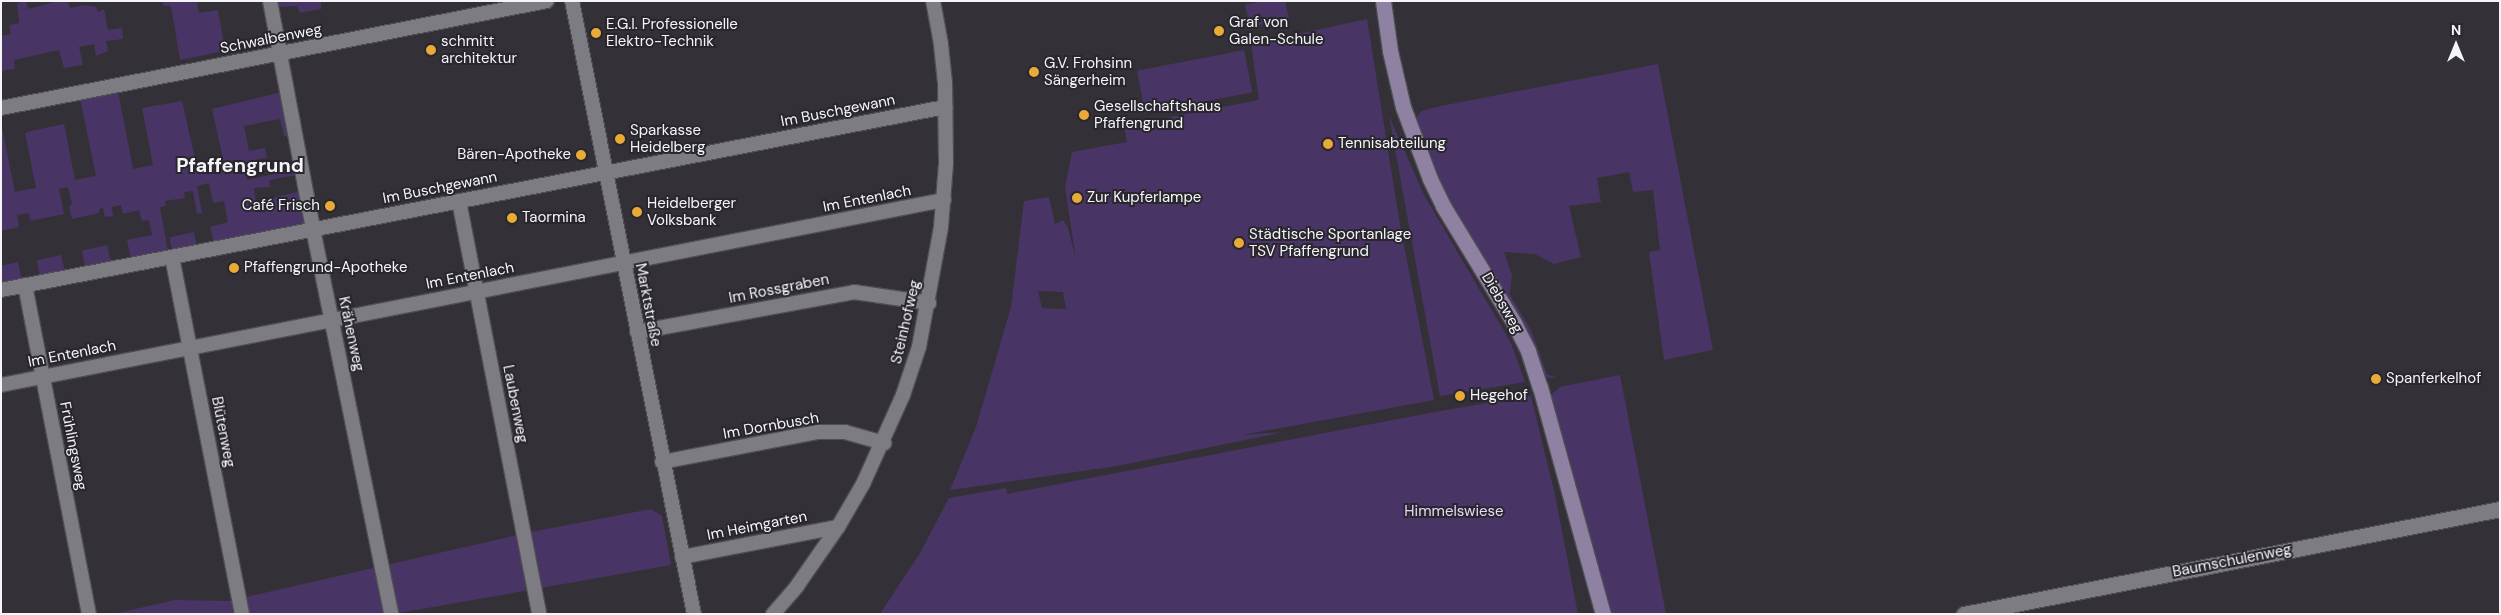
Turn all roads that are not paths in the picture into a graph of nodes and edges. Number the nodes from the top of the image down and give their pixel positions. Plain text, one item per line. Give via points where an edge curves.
1 (270, 1) edge
2 (547, 1) edge
3 (572, 1) edge
4 (933, 1) edge
5 (1383, 1) edge
6 (281, 54) junction
7 (1, 108) edge
8 (945, 108) junction
9 (605, 173) junction
10 (944, 200) junction
11 (459, 201) junction
12 (312, 229) junction
13 (172, 257) junction
14 (623, 263) junction
15 (25, 285) junction
16 (1, 290) edge
17 (476, 292) junction
18 (929, 303) junction
19 (332, 320) junction
20 (637, 332) junction
21 (189, 348) junction
22 (43, 376) junction
23 (1, 385) edge
24 (884, 443) junction
25 (662, 462) junction
26 (2500, 509) edge
27 (838, 527) junction
28 (682, 557) junction
29 (89, 614) edge
30 (242, 614) edge
31 (391, 614) edge
32 (539, 614) edge
33 (694, 614) edge
34 (773, 614) edge
35 (1603, 614) edge
36 (1964, 614) edge

1 - 6 street, Krähenweg
2 - 6 street, Schwalbenweg
3 - 9 street, Marktstraße
4 - 8 street, Steinhofweg via 942,44
5 - 35 main road, Diebsweg via 1390,51 1402,100 1430,179 1528,351
6 - 7 street, Schwalbenweg
6 - 12 street, Krähenweg
8 - 9 street, Im Buschgewann
8 - 10 street, Steinhofweg
9 - 11 street, Im Buschgewann
9 - 14 street, Marktstraße
10 - 14 street, Im Entenlach
10 - 18 street, Steinhofweg
11 - 12 street, Im Buschgewann
11 - 17 street, Laubenweg
12 - 13 street, Im Buschgewann
12 - 19 street, Krähenweg
13 - 15 street, Im Buschgewann
13 - 21 street, Blütenweg
14 - 17 street, Im Entenlach
14 - 20 street, Marktstraße
15 - 16 street, Im Buschgewann
15 - 22 street, Frühlingsweg
17 - 19 street, Im Entenlach
17 - 32 street, Laubenweg
18 - 20 street, Im Rossgraben via 854,292
18 - 24 street, Steinhofweg via 914,363
19 - 21 street, Im Entenlach
19 - 31 street, Krähenweg
20 - 25 street, Marktstraße
21 - 22 street, Im Entenlach
21 - 30 street, Blütenweg
22 - 23 street, Im Entenlach
22 - 29 street, Frühlingsweg
24 - 25 street, Im Dornbusch via 844,432 818,432
24 - 27 street, Steinhofweg
25 - 28 street, Marktstraße
26 - 36 street, Baumschulenweg
27 - 28 street, Im Heimgarten
27 - 34 street, Steinhofweg
28 - 33 street, Marktstraße

